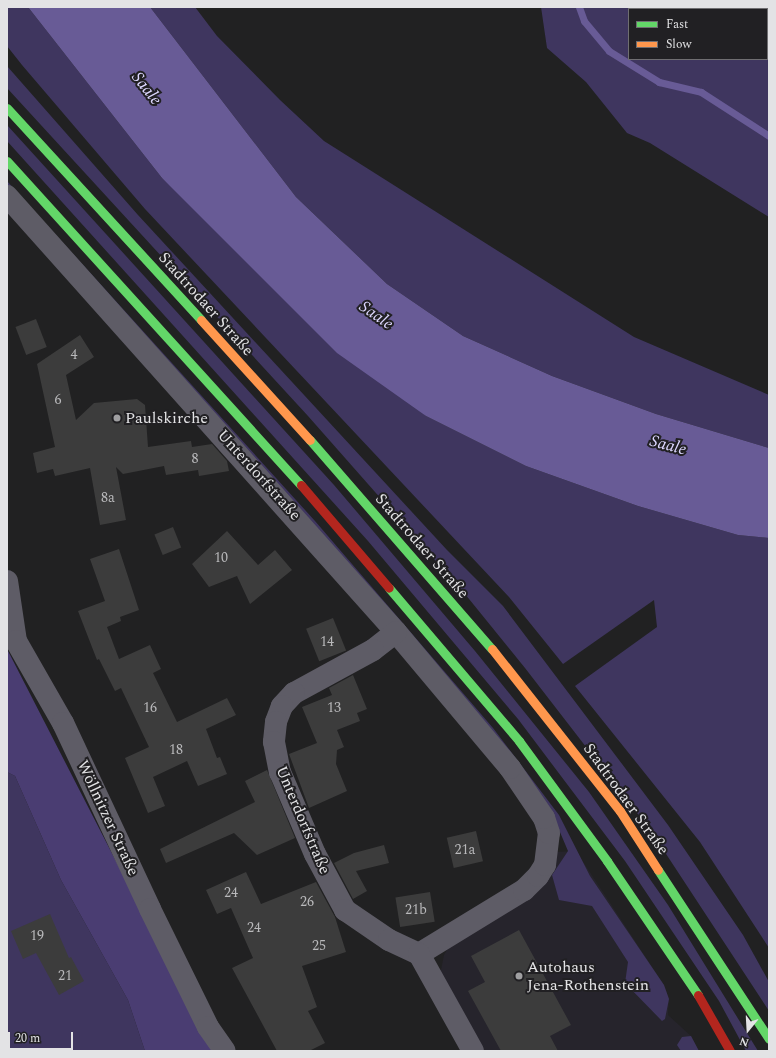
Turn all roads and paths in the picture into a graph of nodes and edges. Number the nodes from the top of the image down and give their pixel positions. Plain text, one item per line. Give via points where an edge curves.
1 (7, 108) edge
2 (7, 161) edge
3 (7, 196) edge
4 (7, 581) edge
5 (396, 632) junction
6 (419, 954) junction
7 (769, 1039) edge
8 (225, 1051) edge
9 (473, 1051) edge
10 (730, 1051) edge

1 - 7 main road, Stadtrodaer Straße via 309,439 490,646 620,811
2 - 10 main road via 306,491 519,741 608,861 695,991
3 - 5 street, Unterdorfstraße
4 - 8 street, Wöllnitzer Straße via 16,641 63,723 163,936 208,1026
5 - 6 street, Unterdorfstraße via 510,768 544,818 549,833 545,865 524,890
5 - 6 street, Unterdorfstraße via 373,650 294,693 282,706 276,722 274,742 280,772 315,854 345,910 389,940
6 - 9 street

